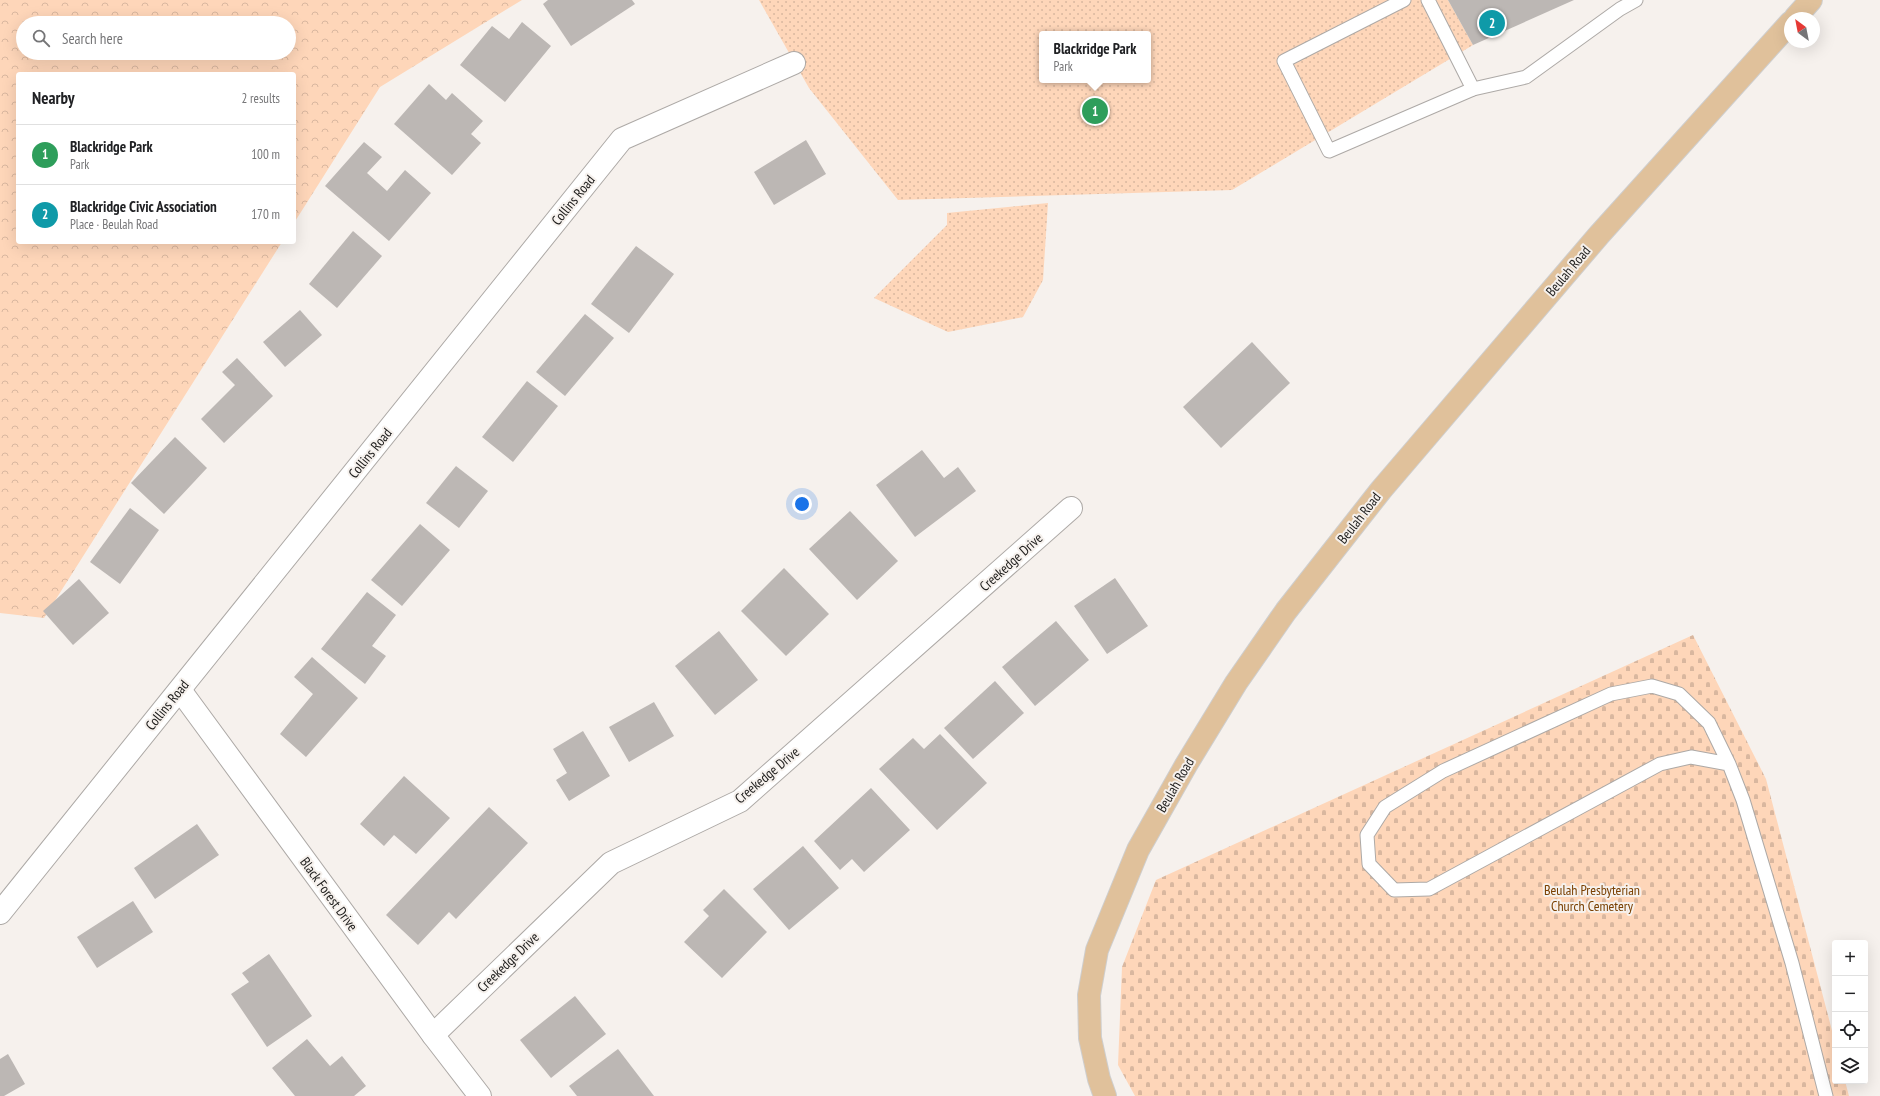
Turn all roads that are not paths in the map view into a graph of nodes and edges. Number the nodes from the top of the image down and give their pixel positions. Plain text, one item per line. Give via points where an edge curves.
1 (1404, 0) edge
2 (1428, 0) edge
3 (1636, 0) edge
4 (1811, 0) edge
5 (1800, 12) edge
6 (1784, 31) edge
7 (794, 63) dead end
8 (1473, 89) junction
9 (1071, 508) dead end
10 (180, 690) junction
11 (1729, 764) junction
12 (0, 913) edge
13 (433, 1035) junction
14 (480, 1096) edge
15 (1106, 1096) edge
16 (1826, 1096) edge

1 - 8 lane via 1284,61 1329,151
2 - 8 lane
3 - 8 lane via 1526,77
4 - 5 main road
6 - 15 main road, Beulah Road via 1599,235 1381,490 1286,611 1236,683 1138,850 1097,950 1090,996 1090,1038 1099,1079
7 - 10 street, Collins Road via 622,139
9 - 13 street, Creekedge Drive via 740,801 611,863
10 - 12 street, Collins Road
10 - 13 street, Black Forest Drive
11 - 11 lane via 1709,724 1679,694 1652,686 1610,694 1443,771 1385,807 1367,835 1369,864 1394,890 1429,889 1660,764 1691,757
11 - 16 lane via 1743,800 1792,963
13 - 14 street, Black Forest Drive

